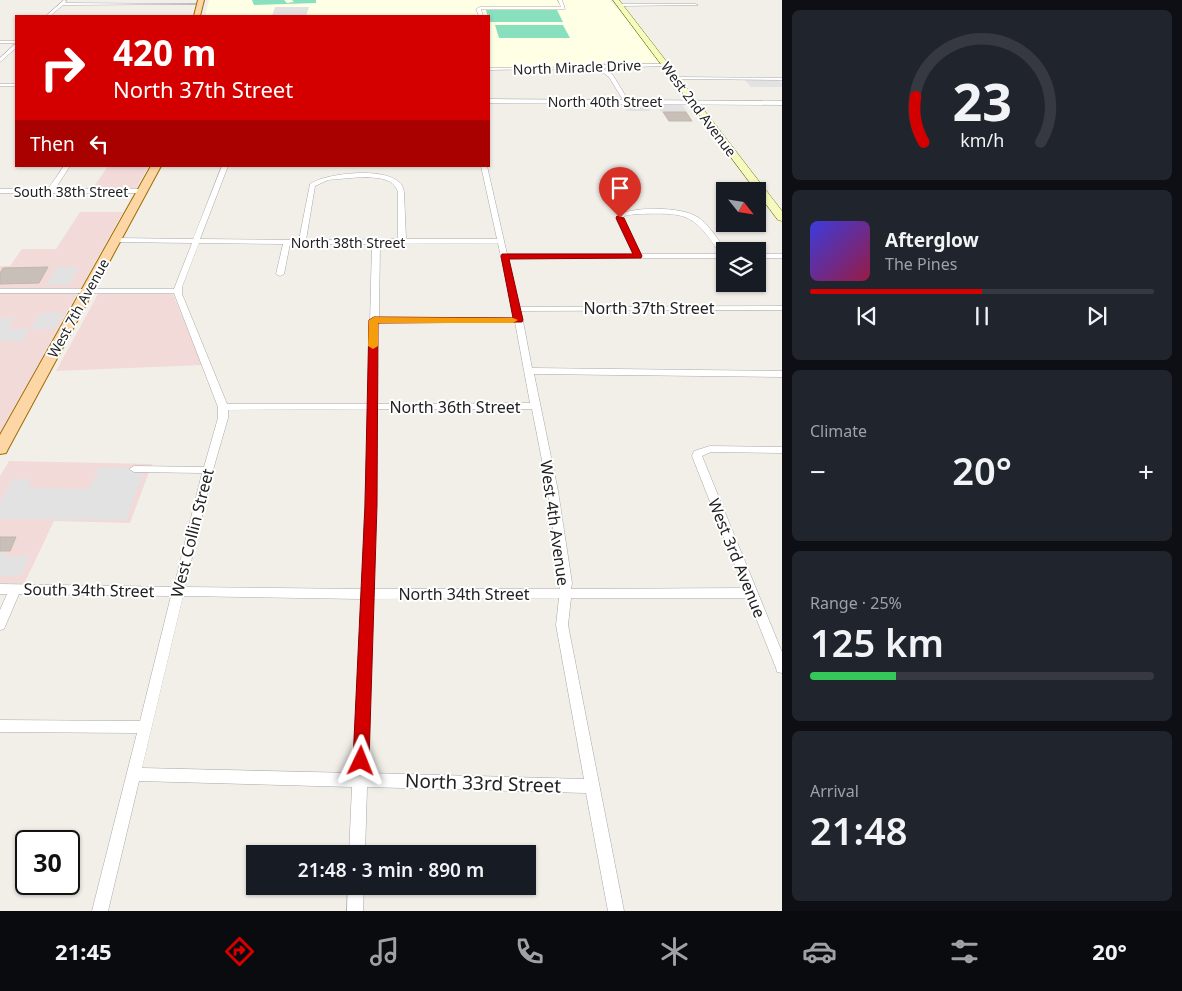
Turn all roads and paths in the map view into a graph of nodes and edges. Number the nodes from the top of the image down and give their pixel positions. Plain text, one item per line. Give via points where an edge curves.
1 (66, 0) edge
2 (560, 0) edge
3 (660, 0) edge
4 (200, 2) edge
5 (618, 2) edge
6 (61, 4) junction
7 (663, 5) junction
8 (696, 5) dead end
9 (49, 15) edge
10 (197, 15) edge
11 (481, 15) edge
12 (0, 42) edge
13 (15, 42) edge
14 (15, 47) edge
15 (0, 61) edge
16 (665, 64) junction
17 (598, 67) junction
18 (490, 69) edge
19 (676, 78) junction
20 (782, 79) edge
21 (0, 85) edge
22 (15, 85) edge
23 (490, 101) edge
24 (626, 101) junction
25 (694, 102) junction
26 (782, 103) edge
27 (66, 167) edge
28 (155, 167) edge
29 (225, 167) edge
30 (484, 167) edge
31 (0, 191) edge
32 (50, 191) junction
33 (142, 191) junction
34 (782, 218) edge
35 (116, 240) junction
36 (196, 241) junction
37 (302, 241) junction
38 (376, 241) junction
39 (402, 241) junction
40 (501, 241) junction
41 (287, 242) junction
42 (716, 243) edge
43 (505, 256) junction
44 (638, 256) junction
45 (716, 256) edge
46 (766, 256) edge
47 (782, 256) edge
48 (280, 274) dead end
49 (0, 291) edge
50 (88, 291) junction
51 (178, 291) junction
52 (782, 308) edge
53 (517, 315) junction
54 (374, 320) junction
55 (529, 371) junction
56 (782, 374) edge
57 (536, 406) junction
58 (223, 407) junction
59 (372, 407) junction
60 (0, 448) edge
61 (782, 450) edge
62 (134, 469) dead end
63 (208, 470) junction
64 (0, 589) edge
65 (15, 589) junction
66 (178, 592) junction
67 (751, 593) junction
68 (368, 594) junction
69 (565, 594) junction
70 (0, 625) edge
71 (782, 668) edge
72 (0, 726) edge
73 (144, 727) junction
74 (133, 774) junction
75 (360, 780) junction
76 (592, 786) junction
77 (358, 845) edge
78 (356, 895) edge
79 (100, 911) edge
80 (355, 911) edge
81 (616, 911) edge

1 - 6 street
2 - 11 street via 564,8 480,8
3 - 7 street
4 - 6 street
4 - 10 main road
5 - 7 street
5 - 16 street, West 2nd Avenue
6 - 9 street
7 - 8 street
12 - 13 street
14 - 15 street
16 - 17 street, North Miracle Drive
16 - 19 street, West 2nd Avenue
17 - 18 street, North Miracle Drive
17 - 24 street via 611,76
19 - 20 street
19 - 25 street, West 2nd Avenue
21 - 22 street
23 - 24 street, North 40th Street
24 - 25 street, North 40th Street
25 - 26 street, North 40th Street
25 - 34 street, West 2nd Avenue
27 - 32 street
28 - 33 main road, West 7th Avenue
29 - 36 street
30 - 40 street, West 4th Avenue
31 - 32 street, South 38th Street
32 - 33 street, South 38th Street
33 - 35 main road, West 7th Avenue
35 - 36 street
35 - 50 main road, West 7th Avenue
36 - 41 street, North 38th Street
36 - 51 street
37 - 38 street, North 38th Street
37 - 39 street via 312,185 327,177 340,176 382,178 399,185
37 - 41 street, North 38th Street
38 - 39 street, North 38th Street
38 - 54 street
39 - 40 street, North 38th Street
40 - 43 street, West 4th Avenue
41 - 48 street
42 - 44 street via 700,220 684,213 630,213 621,216 620,221
43 - 44 street
43 - 53 street, West 4th Avenue
44 - 45 street
46 - 47 street
49 - 50 street
50 - 51 street
50 - 60 main road, West 7th Avenue
51 - 58 street, West Collin Street
52 - 53 street, North 37th Street
53 - 54 street, North 37th Street
53 - 55 street, West 4th Avenue
54 - 59 street
55 - 56 street
55 - 57 street, West 4th Avenue
57 - 59 street, North 36th Street
57 - 69 street, West 4th Avenue via 553,491
58 - 59 street, North 36th Street
58 - 63 street, West Collin Street via 224,418
59 - 68 street
61 - 67 street, West 3rd Avenue via 704,450 697,456
62 - 63 street
63 - 66 street, West Collin Street
64 - 65 street, South 34th Street
65 - 66 street, South 34th Street
65 - 70 street
66 - 68 street, North 34th Street
66 - 73 street, West Collin Street
67 - 69 street, North 34th Street
67 - 71 street, West 3rd Avenue
68 - 69 street, North 34th Street
68 - 75 street
69 - 76 street, West 4th Avenue via 562,624
72 - 73 street
73 - 74 street, West Collin Street
74 - 75 street, North 33rd Street
74 - 79 street, West Collin Street
75 - 76 street, North 33rd Street
75 - 77 street
76 - 81 street, West 4th Avenue
78 - 80 street

